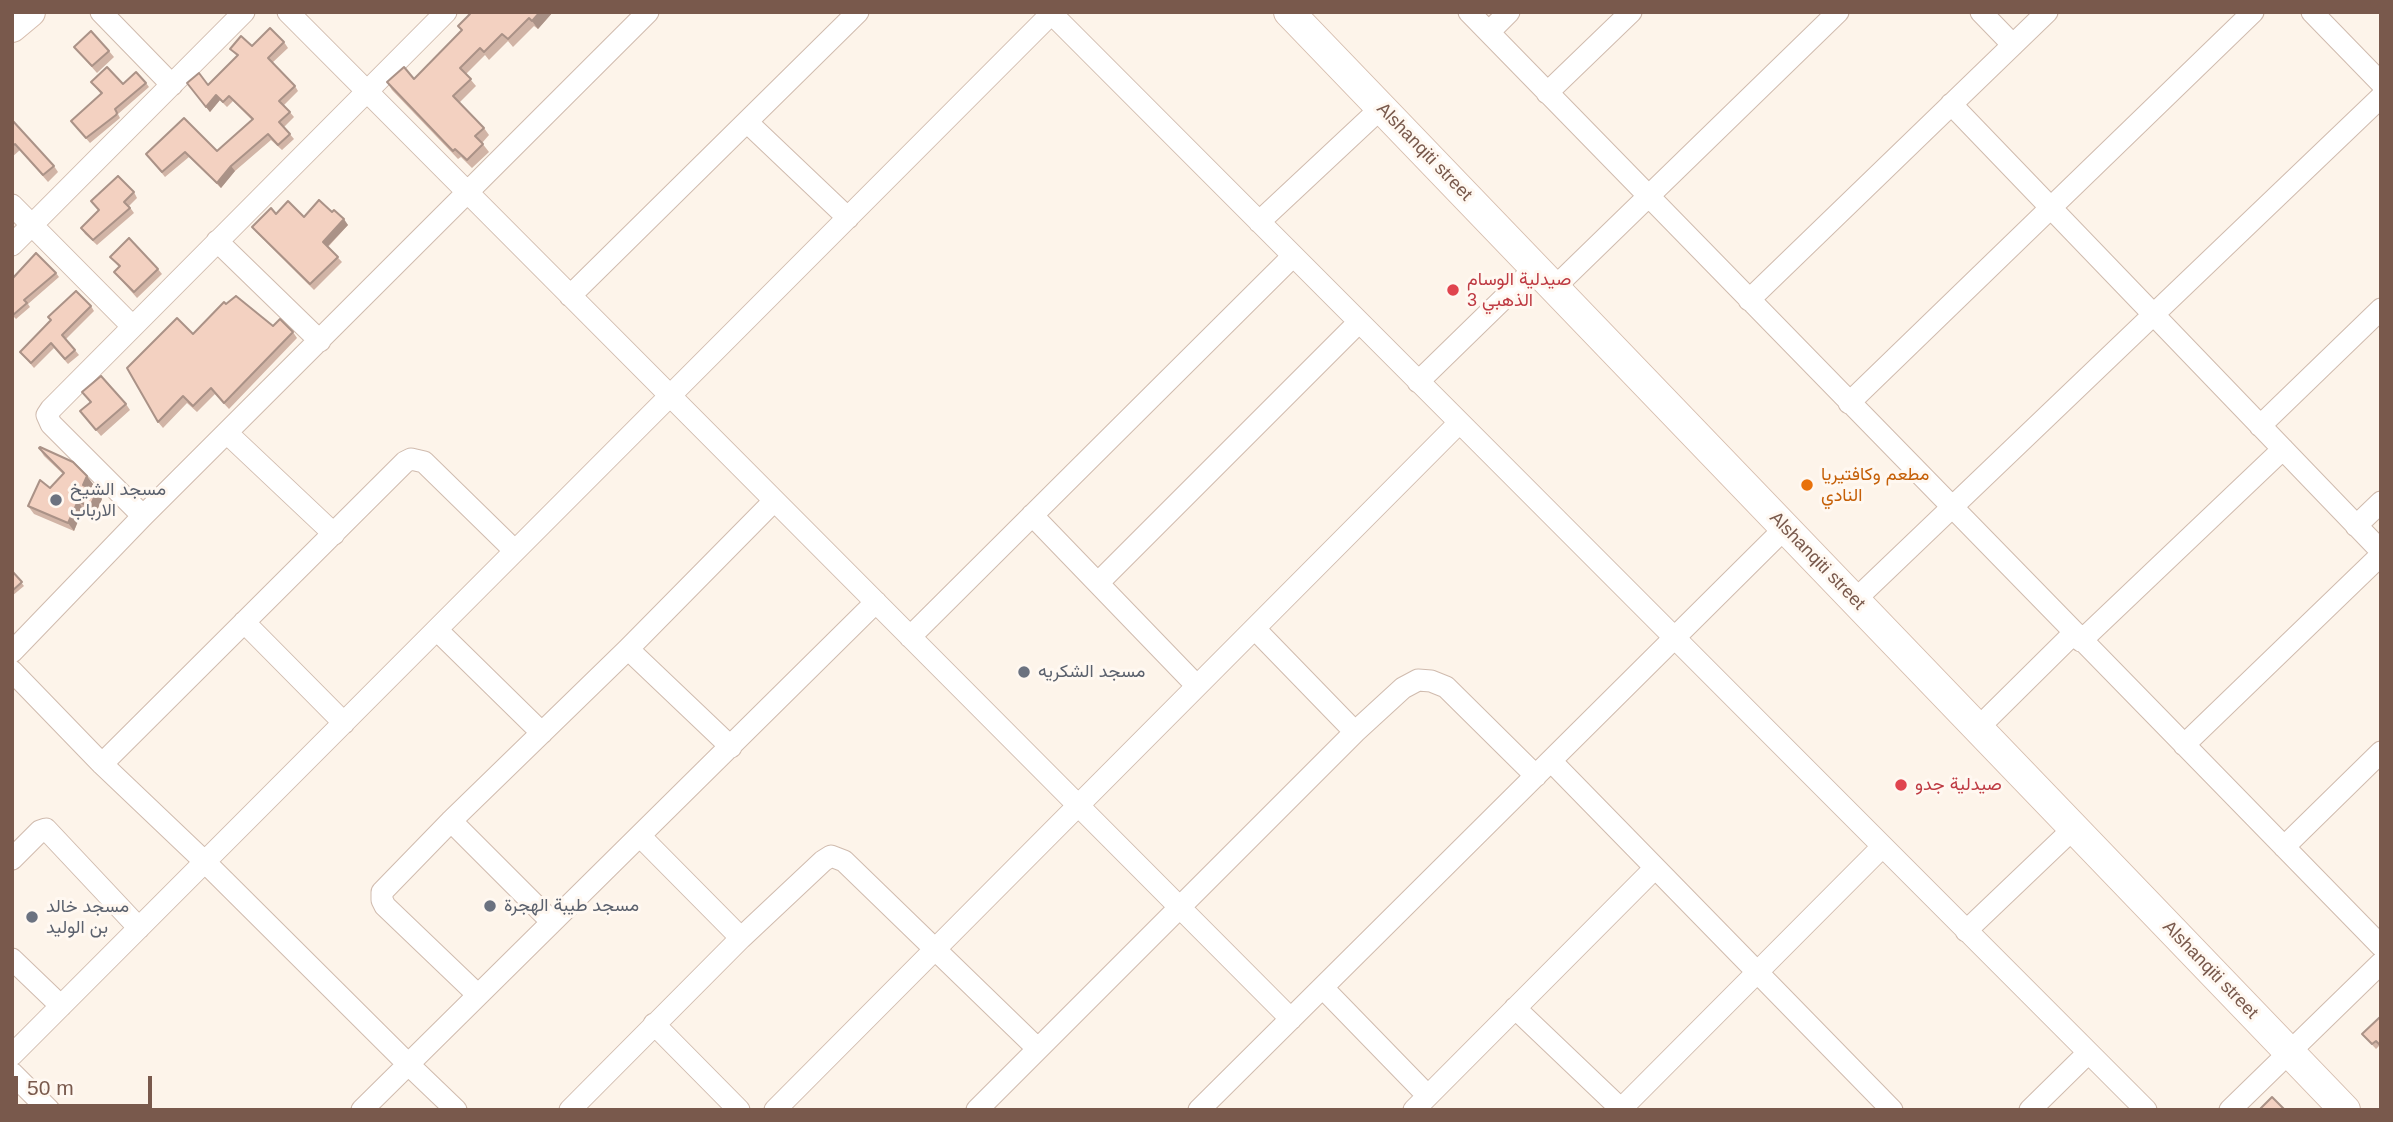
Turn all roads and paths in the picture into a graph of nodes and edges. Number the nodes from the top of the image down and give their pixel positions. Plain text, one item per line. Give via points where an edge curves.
1 (30, 12) edge
2 (101, 12) edge
3 (244, 12) edge
4 (288, 12) edge
5 (446, 12) edge
6 (858, 12) edge
7 (1469, 12) edge
8 (1509, 12) edge
9 (1631, 12) edge
10 (1838, 12) edge
11 (1981, 12) edge
12 (2047, 12) edge
13 (2253, 12) edge
14 (2312, 12) edge
15 (1050, 13) edge
16 (644, 14) edge
17 (1293, 14) edge
18 (12, 27) edge
19 (1489, 32) junction
20 (2013, 45) junction
21 (2381, 83) edge
22 (172, 85) junction
23 (367, 92) junction
24 (1548, 93) junction
25 (2381, 97) edge
26 (1951, 104) junction
27 (1381, 108) junction
28 (747, 122) junction
29 (468, 193) junction
30 (1648, 196) junction
31 (12, 205) edge
32 (2051, 208) junction
33 (848, 218) junction
34 (1259, 222) junction
35 (32, 225) junction
36 (217, 241) junction
37 (12, 245) edge
38 (1293, 256) junction
39 (1545, 278) junction
40 (570, 296) junction
41 (1749, 300) junction
42 (2381, 309) edge
43 (2154, 315) junction
44 (1359, 322) junction
45 (132, 326) junction
46 (320, 341) junction
47 (1418, 382) junction
48 (670, 396) junction
49 (1849, 403) junction
50 (1459, 423) junction
51 (2260, 426) junction
52 (227, 433) junction
53 (2283, 449) junction
54 (775, 501) junction
55 (2381, 502) edge
56 (1952, 509) junction
57 (1032, 515) junction
58 (143, 516) junction
59 (2356, 526) junction
60 (1785, 528) junction
61 (334, 534) junction
62 (515, 551) junction
63 (2381, 553) edge
64 (1098, 583) junction
65 (1855, 600) junction
66 (876, 603) junction
67 (244, 622) junction
68 (1255, 629) junction
69 (437, 630) junction
70 (910, 637) junction
71 (2078, 637) junction
72 (1674, 638) junction
73 (628, 649) junction
74 (12, 652) edge
75 (12, 670) edge
76 (1197, 686) junction
77 (344, 723) junction
78 (1978, 728) junction
79 (1355, 732) junction
80 (542, 733) junction
81 (2184, 746) junction
82 (731, 747) junction
83 (2381, 752) edge
84 (102, 764) junction
85 (1543, 769) junction
86 (1078, 805) junction
87 (451, 821) junction
88 (2074, 828) junction
89 (640, 836) junction
90 (1882, 846) junction
91 (2284, 847) junction
92 (12, 859) edge
93 (205, 862) junction
94 (1655, 868) junction
95 (1179, 906) junction
96 (552, 922) junction
97 (139, 928) junction
98 (1966, 930) junction
99 (741, 938) junction
100 (2381, 946) edge
101 (935, 949) junction
102 (12, 959) edge
103 (2381, 963) edge
104 (1758, 972) junction
105 (1322, 988) junction
106 (478, 995) junction
107 (61, 1006) junction
108 (1515, 1008) junction
109 (1291, 1019) junction
110 (654, 1024) junction
111 (1038, 1049) junction
112 (2088, 1053) junction
113 (2290, 1053) junction
114 (12, 1055) edge
115 (408, 1064) junction
116 (12, 1073) edge
117 (1421, 1103) edge
118 (1620, 1109) edge
119 (49, 1110) edge
120 (362, 1110) edge
121 (456, 1110) edge
122 (570, 1110) edge
123 (739, 1110) edge
124 (775, 1110) edge
125 (976, 1110) edge
126 (1199, 1110) edge
127 (1892, 1110) edge
128 (2030, 1110) edge
129 (2146, 1110) edge
130 (2230, 1110) edge
131 (2345, 1110) edge

1 - 18 street
2 - 22 street
3 - 22 street
4 - 23 street
5 - 23 street
6 - 28 street
7 - 19 street
8 - 19 street
9 - 24 street
10 - 30 street
11 - 20 street
12 - 20 street
13 - 32 street
14 - 21 street
15 - 33 street
15 - 34 street
16 - 29 street
17 - 27 street, Alshanqiti street
19 - 24 street
20 - 26 street
22 - 35 street
23 - 29 street
23 - 36 street
24 - 30 street
25 - 43 street
26 - 32 street
26 - 41 street
27 - 34 street
27 - 39 street, Alshanqiti street
28 - 33 street
28 - 40 street
29 - 40 street
29 - 46 street
30 - 39 street
30 - 41 street
31 - 35 street
32 - 43 street
32 - 49 street
33 - 48 street
34 - 38 street
35 - 37 street
35 - 45 street
36 - 45 street
36 - 46 street
38 - 44 street
38 - 57 street
39 - 47 street
39 - 60 street, Alshanqiti street
40 - 48 street
41 - 49 street
42 - 51 street
43 - 51 street
43 - 56 street
44 - 47 street
44 - 64 street
45 - 58 street via 47,415
46 - 52 street
47 - 50 street
48 - 54 street
48 - 62 street
49 - 56 street
50 - 68 street
50 - 72 street
51 - 53 street
52 - 58 street
52 - 61 street
53 - 59 street
53 - 71 street
54 - 66 street
54 - 73 street
55 - 59 street
56 - 65 street
56 - 71 street
57 - 64 street
57 - 70 street
58 - 74 street
59 - 63 street
60 - 65 street, Alshanqiti street
60 - 72 street
61 - 62 street via 405,462 418,459
61 - 67 street
62 - 69 street
63 - 81 street
64 - 76 street
65 - 78 street, Alshanqiti street
66 - 70 street
66 - 82 street
67 - 77 street
67 - 84 street
68 - 76 street
68 - 79 street
69 - 77 street
69 - 80 street
70 - 86 street
71 - 78 street
71 - 81 street
72 - 85 street
72 - 90 street
73 - 80 street
73 - 82 street
75 - 84 street
76 - 86 street
77 - 93 street
78 - 88 street, Alshanqiti street
79 - 85 street via 1403,688 1418,680 1431,681 1446,687
79 - 95 street
80 - 87 street
81 - 91 street
82 - 89 street
83 - 91 street
84 - 93 street
85 - 94 street
85 - 105 street
86 - 95 street
86 - 101 street
87 - 96 street
87 - 106 street via 386,887 382,900
88 - 98 street
88 - 113 street, Alshanqiti street
89 - 96 street
89 - 99 street
90 - 98 street
90 - 104 street
91 - 100 street
92 - 97 street via 46,829
93 - 97 street
93 - 115 street
94 - 104 street
94 - 108 street
95 - 109 street
95 - 111 street
96 - 106 street
97 - 107 street
98 - 112 street
99 - 101 street via 831,856 844,861
99 - 110 street
101 - 111 street
101 - 124 street
102 - 107 street
103 - 113 street
104 - 118 street
104 - 127 street
105 - 109 street
105 - 117 street
106 - 115 street
107 - 114 street
108 - 117 street
108 - 118 street
109 - 126 street
110 - 122 street
110 - 123 street
111 - 125 street
112 - 128 street
112 - 129 street
113 - 130 street
113 - 131 street, Alshanqiti street
115 - 120 street
115 - 121 street
116 - 119 street

